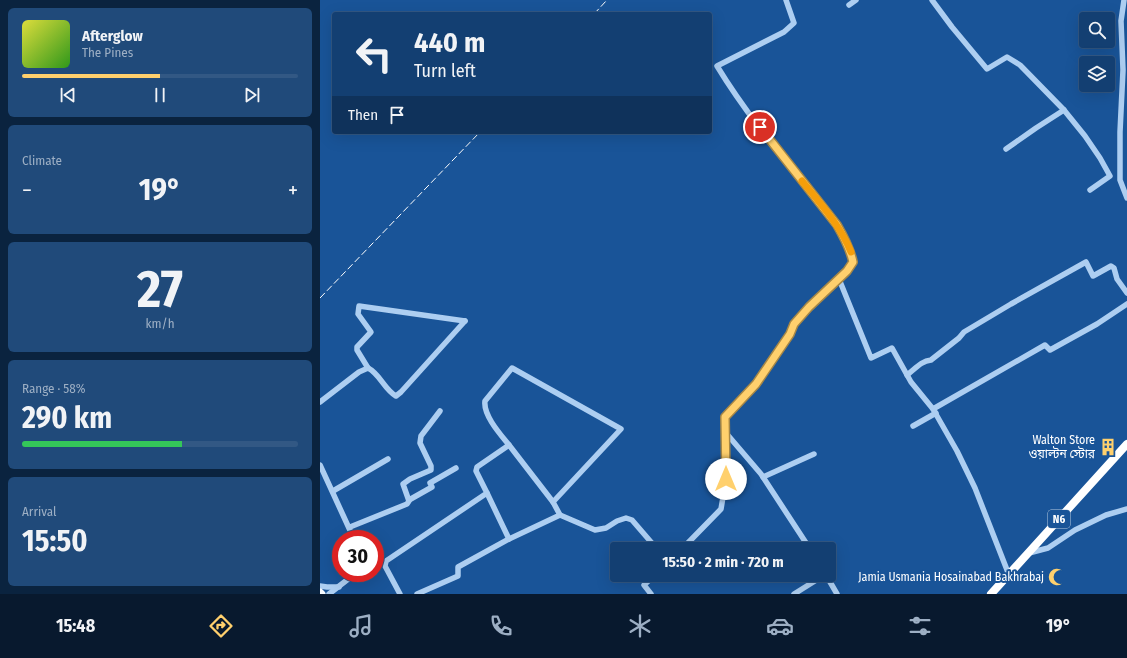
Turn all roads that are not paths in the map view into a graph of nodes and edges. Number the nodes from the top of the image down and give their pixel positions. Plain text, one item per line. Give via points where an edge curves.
1 (786, 0) edge
2 (856, 0) edge
3 (932, 0) edge
4 (1124, 0) edge
5 (849, 5) dead end
6 (1064, 110) junction
7 (1006, 150) dead end
8 (1110, 176) junction
9 (1120, 178) junction
10 (1090, 190) dead end
11 (1127, 198) edge
12 (839, 279) junction
13 (1127, 293) edge
14 (1127, 304) edge
15 (368, 368) junction
16 (907, 375) junction
17 (320, 402) edge
18 (440, 410) dead end
19 (934, 411) junction
20 (913, 426) dead end
21 (726, 433) junction
22 (1127, 444) edge
23 (509, 445) junction
24 (814, 454) dead end
25 (388, 459) dead end
26 (320, 465) edge
27 (456, 468) dead end
28 (763, 477) junction
29 (333, 492) junction
30 (487, 493) junction
31 (409, 500) junction
32 (553, 502) junction
33 (1127, 509) edge
34 (560, 515) junction
35 (350, 527) junction
36 (351, 530) edge
37 (510, 539) junction
38 (651, 542) edge
39 (689, 542) edge
40 (805, 542) edge
41 (1029, 553) junction
42 (1009, 575) junction
43 (344, 582) edge
44 (647, 582) edge
45 (813, 582) edge
46 (830, 582) edge
47 (320, 586) edge
48 (336, 590) edge
49 (329, 594) edge
50 (400, 594) edge
51 (417, 594) edge
52 (650, 594) edge
53 (794, 594) edge
54 (837, 594) edge
55 (991, 594) edge

1 - 12 street via 794,23 784,32 717,66 730,88 844,236 853,262
2 - 5 street
3 - 6 street via 987,69 1007,57 1020,65
4 - 9 street via 1121,21
6 - 7 street
6 - 8 street via 1085,136
8 - 9 street
8 - 10 street
9 - 11 street
12 - 16 street via 871,358 892,348
12 - 21 street via 794,324 756,384 725,417
13 - 16 street via 1117,280 1114,268 1111,266 1094,276 1086,262 964,332 931,360 920,364
14 - 19 street via 1050,350 1044,344
15 - 15 street via 357,350 370,332 358,314 359,306 465,321 396,396
15 - 17 street
16 - 19 street
18 - 31 street via 420,436 420,443 431,470 403,484
19 - 20 street
19 - 42 street via 975,488
21 - 28 street
21 - 39 street via 726,479 721,510
22 - 41 highway, N6
23 - 30 street via 477,467 476,471
23 - 32 street
23 - 32 street via 495,428 484,407 485,401 512,368 621,429
24 - 28 street
25 - 29 street
26 - 29 street
27 - 31 street via 430,483 432,487
28 - 40 street
29 - 35 street
30 - 37 street
30 - 50 street via 386,561 384,566
31 - 35 street via 407,504
32 - 34 street
33 - 41 street via 1106,515 1075,530 1048,548
34 - 37 street
34 - 38 street via 595,530 606,528 626,518 632,520
35 - 36 street
37 - 51 street via 458,567 458,576
41 - 42 highway, N6
42 - 55 highway, N6
43 - 48 street
44 - 52 street via 644,585
45 - 53 street
46 - 54 street
47 - 48 street
48 - 49 street

